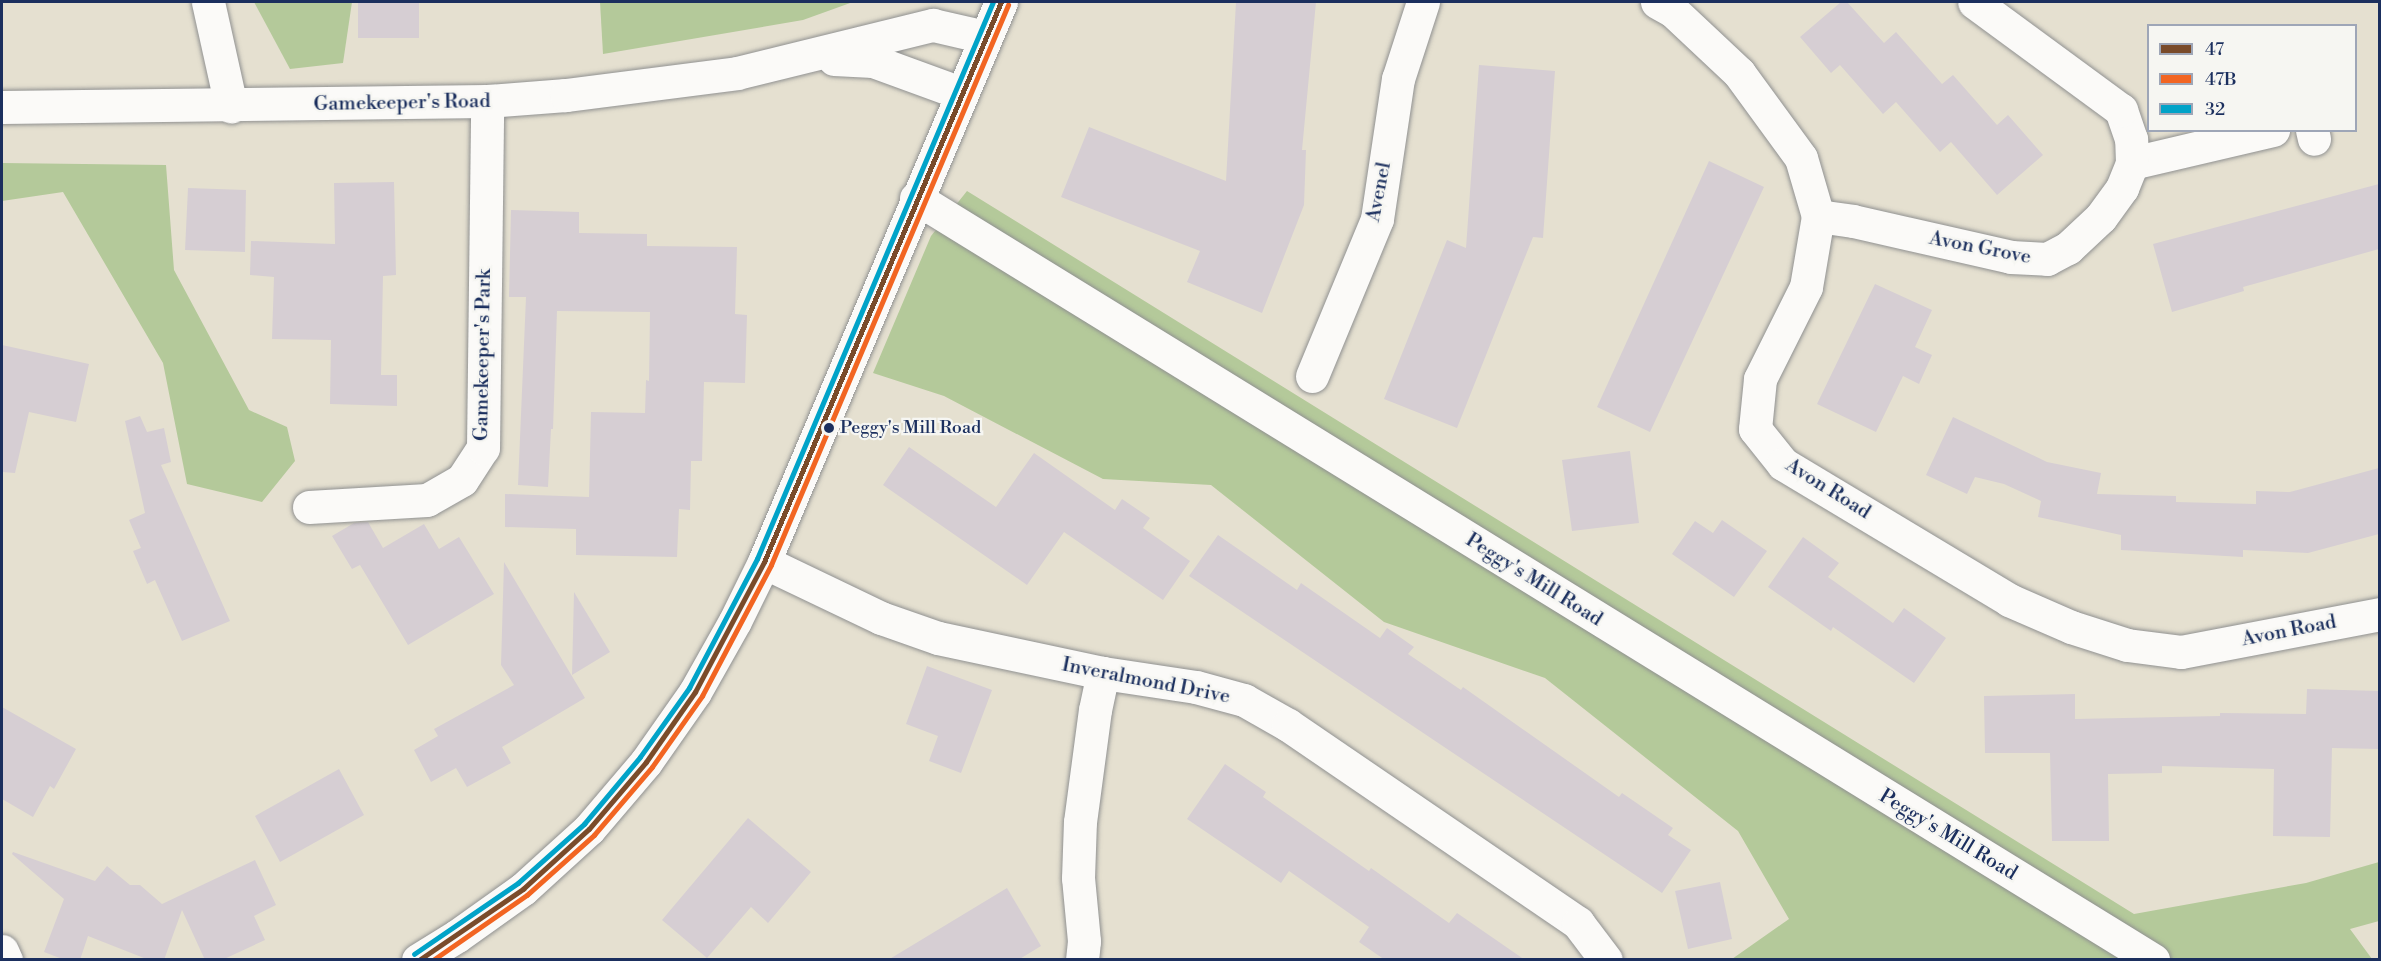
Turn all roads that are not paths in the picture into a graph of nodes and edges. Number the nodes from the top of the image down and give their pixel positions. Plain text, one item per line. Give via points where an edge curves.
1 (208, 2) edge
2 (1001, 2) edge
3 (1423, 2) edge
4 (1657, 2) edge
5 (1974, 2) edge
6 (985, 37) junction
7 (799, 58) junction
8 (961, 93) junction
9 (487, 101) junction
10 (231, 106) junction
11 (2, 107) edge
12 (2264, 132) edge
13 (2132, 163) junction
14 (916, 198) junction
15 (1818, 216) junction
16 (1312, 376) dead end
17 (309, 507) dead end
18 (764, 562) junction
19 (2379, 614) edge
20 (1103, 672) junction
21 (2, 951) edge
22 (6, 960) edge
23 (418, 960) edge
24 (1082, 960) edge
25 (1606, 960) edge
26 (2153, 960) edge

1 - 10 street
2 - 6 street
3 - 16 street, Avenel via 1398,79 1377,219
4 - 15 street, Avon Road via 1673,11 1739,73 1801,158
5 - 13 street, Avon Grove via 2121,110 2131,139
6 - 7 street, Gamekeeper's Road via 933,25
6 - 8 street
7 - 8 street, Gamekeeper's Road via 873,61
7 - 9 street, Gamekeeper's Road via 737,73 664,84
8 - 14 street
9 - 10 street, Gamekeeper's Road
9 - 17 street, Gamekeeper's Park via 483,448 462,480 427,500
10 - 11 street, Gamekeeper's Road
12 - 13 street
13 - 15 street, Avon Grove via 2122,188 2101,217 2068,248 2047,259 2011,257
14 - 18 street
14 - 26 street, Peggy's Mill Road
15 - 19 street, Avon Road via 1806,287 1760,379 1755,429 1784,464 2009,600 2071,627 2127,645 2181,652
18 - 20 street, Inveralmond Drive via 881,618 938,638
18 - 23 street via 696,692 646,762 589,829 523,889
20 - 24 street via 1080,822
20 - 25 street, Inveralmond Drive via 1196,687 1244,700 1288,725 1578,923
21 - 22 street

